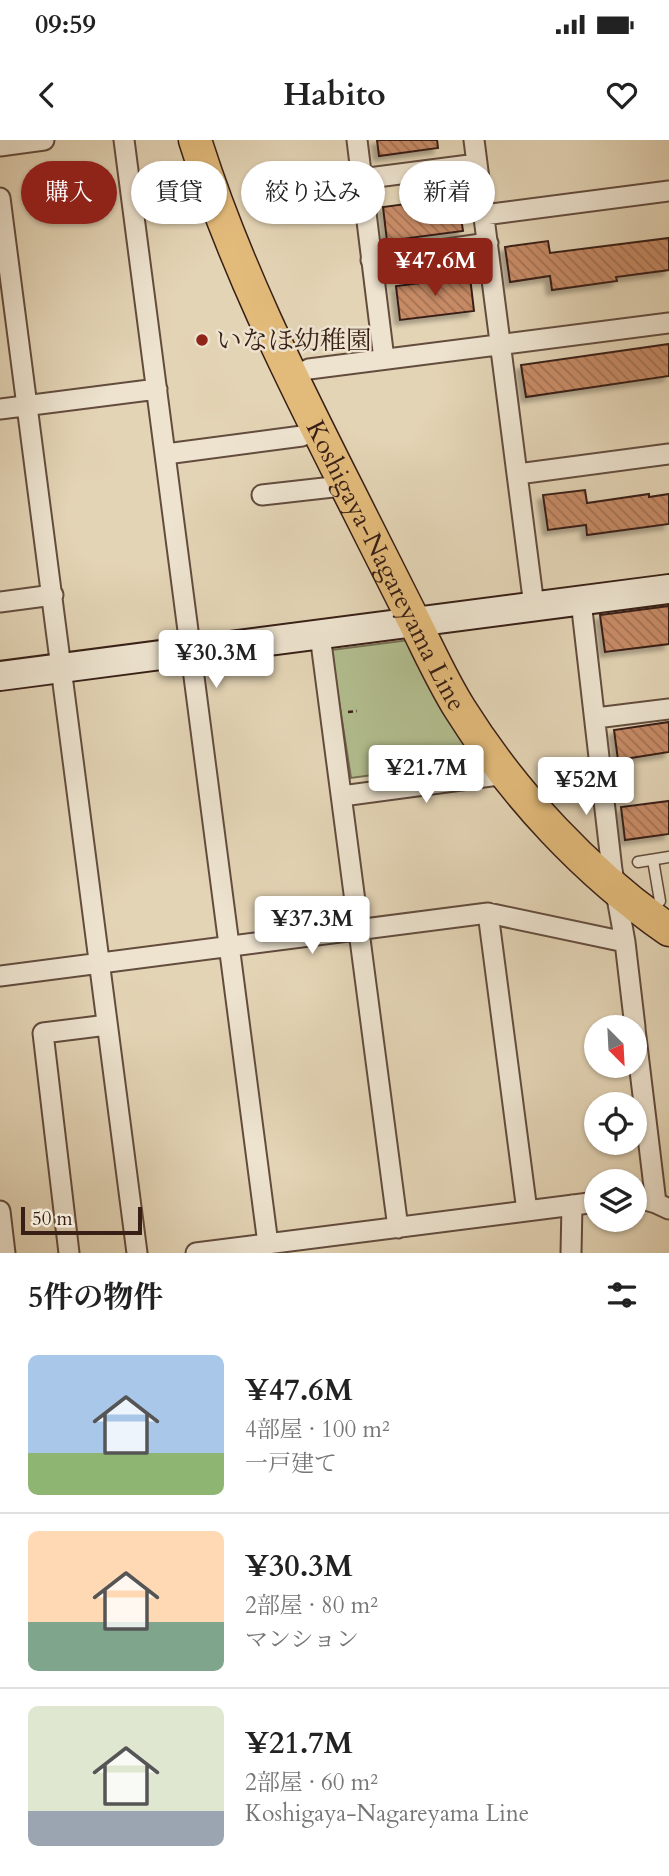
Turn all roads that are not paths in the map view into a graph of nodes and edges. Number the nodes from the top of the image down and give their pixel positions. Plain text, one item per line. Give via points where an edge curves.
1 (44, 140) edge
2 (124, 140) edge
3 (195, 140) edge
4 (357, 140) edge
5 (474, 140) edge
6 (0, 146) edge
7 (360, 161) edge
8 (477, 161) edge
9 (669, 191) edge
10 (0, 198) edge
11 (495, 214) edge
12 (368, 224) edge
13 (485, 224) edge
14 (488, 243) junction
15 (372, 260) junction
16 (669, 323) edge
17 (500, 345) junction
18 (384, 359) junction
19 (292, 377) junction
20 (157, 389) junction
21 (27, 405) junction
22 (0, 409) edge
23 (317, 429) junction
24 (166, 454) junction
25 (669, 454) edge
26 (518, 474) junction
27 (344, 481) junction
28 (262, 495) dead end
29 (669, 589) edge
30 (52, 595) junction
31 (581, 601) junction
32 (0, 602) edge
33 (534, 606) junction
34 (414, 622) junction
35 (320, 635) junction
36 (191, 651) junction
37 (61, 668) junction
38 (0, 676) edge
39 (669, 709) edge
40 (596, 718) junction
41 (506, 774) junction
42 (342, 796) junction
43 (669, 857) edge
44 (653, 859) junction
45 (638, 862) dead end
46 (616, 889) junction
47 (488, 913) junction
48 (664, 916) edge
49 (357, 930) junction
50 (625, 942) junction
51 (230, 946) junction
52 (99, 963) junction
53 (0, 976) edge
54 (633, 1015) edge
55 (107, 1025) junction
56 (643, 1078) edge
57 (584, 1204) edge
58 (572, 1205) junction
59 (662, 1206) edge
60 (0, 1211) edge
61 (527, 1211) junction
62 (398, 1228) junction
63 (268, 1244) junction
64 (5, 1253) edge
65 (69, 1253) edge
66 (137, 1253) edge
67 (196, 1253) edge
68 (571, 1253) edge

1 - 6 street
2 - 20 street
3 - 19 main road, Koshigaya-Nagareyama Line via 233,249
4 - 7 street
5 - 8 street
9 - 11 street
10 - 21 street
12 - 15 street
13 - 14 street
14 - 15 street
14 - 17 street
15 - 18 street
16 - 17 street
17 - 18 street
17 - 26 street
18 - 19 street via 309,369
19 - 23 main road, Koshigaya-Nagareyama Line
20 - 21 street
20 - 24 street
21 - 22 street
21 - 30 street
23 - 24 street via 302,436
23 - 27 main road, Koshigaya-Nagareyama Line
24 - 36 street
25 - 26 street
26 - 33 street
27 - 28 street via 333,487
27 - 34 main road, Koshigaya-Nagareyama Line
29 - 31 street
30 - 32 street
30 - 37 street
31 - 33 street
31 - 40 street
33 - 34 street
34 - 35 street
34 - 41 main road, Koshigaya-Nagareyama Line via 459,708
35 - 36 street via 280,632
35 - 42 street
36 - 37 street
36 - 51 street
37 - 38 street
37 - 52 street
39 - 40 street
40 - 46 street
41 - 42 street
41 - 46 main road, Koshigaya-Nagareyama Line via 557,834
42 - 49 street
43 - 44 lane
44 - 45 lane
44 - 48 lane
46 - 48 main road, Koshigaya-Nagareyama Line
46 - 50 street
47 - 49 street
47 - 50 street
47 - 61 street
49 - 51 street
49 - 62 street
50 - 54 street
51 - 52 street
51 - 63 street
52 - 53 street
52 - 55 street
55 - 65 street via 43,1033
55 - 66 street
56 - 59 street
57 - 58 street
58 - 61 street
58 - 68 street
60 - 64 street
61 - 62 street
62 - 63 street
63 - 67 street

